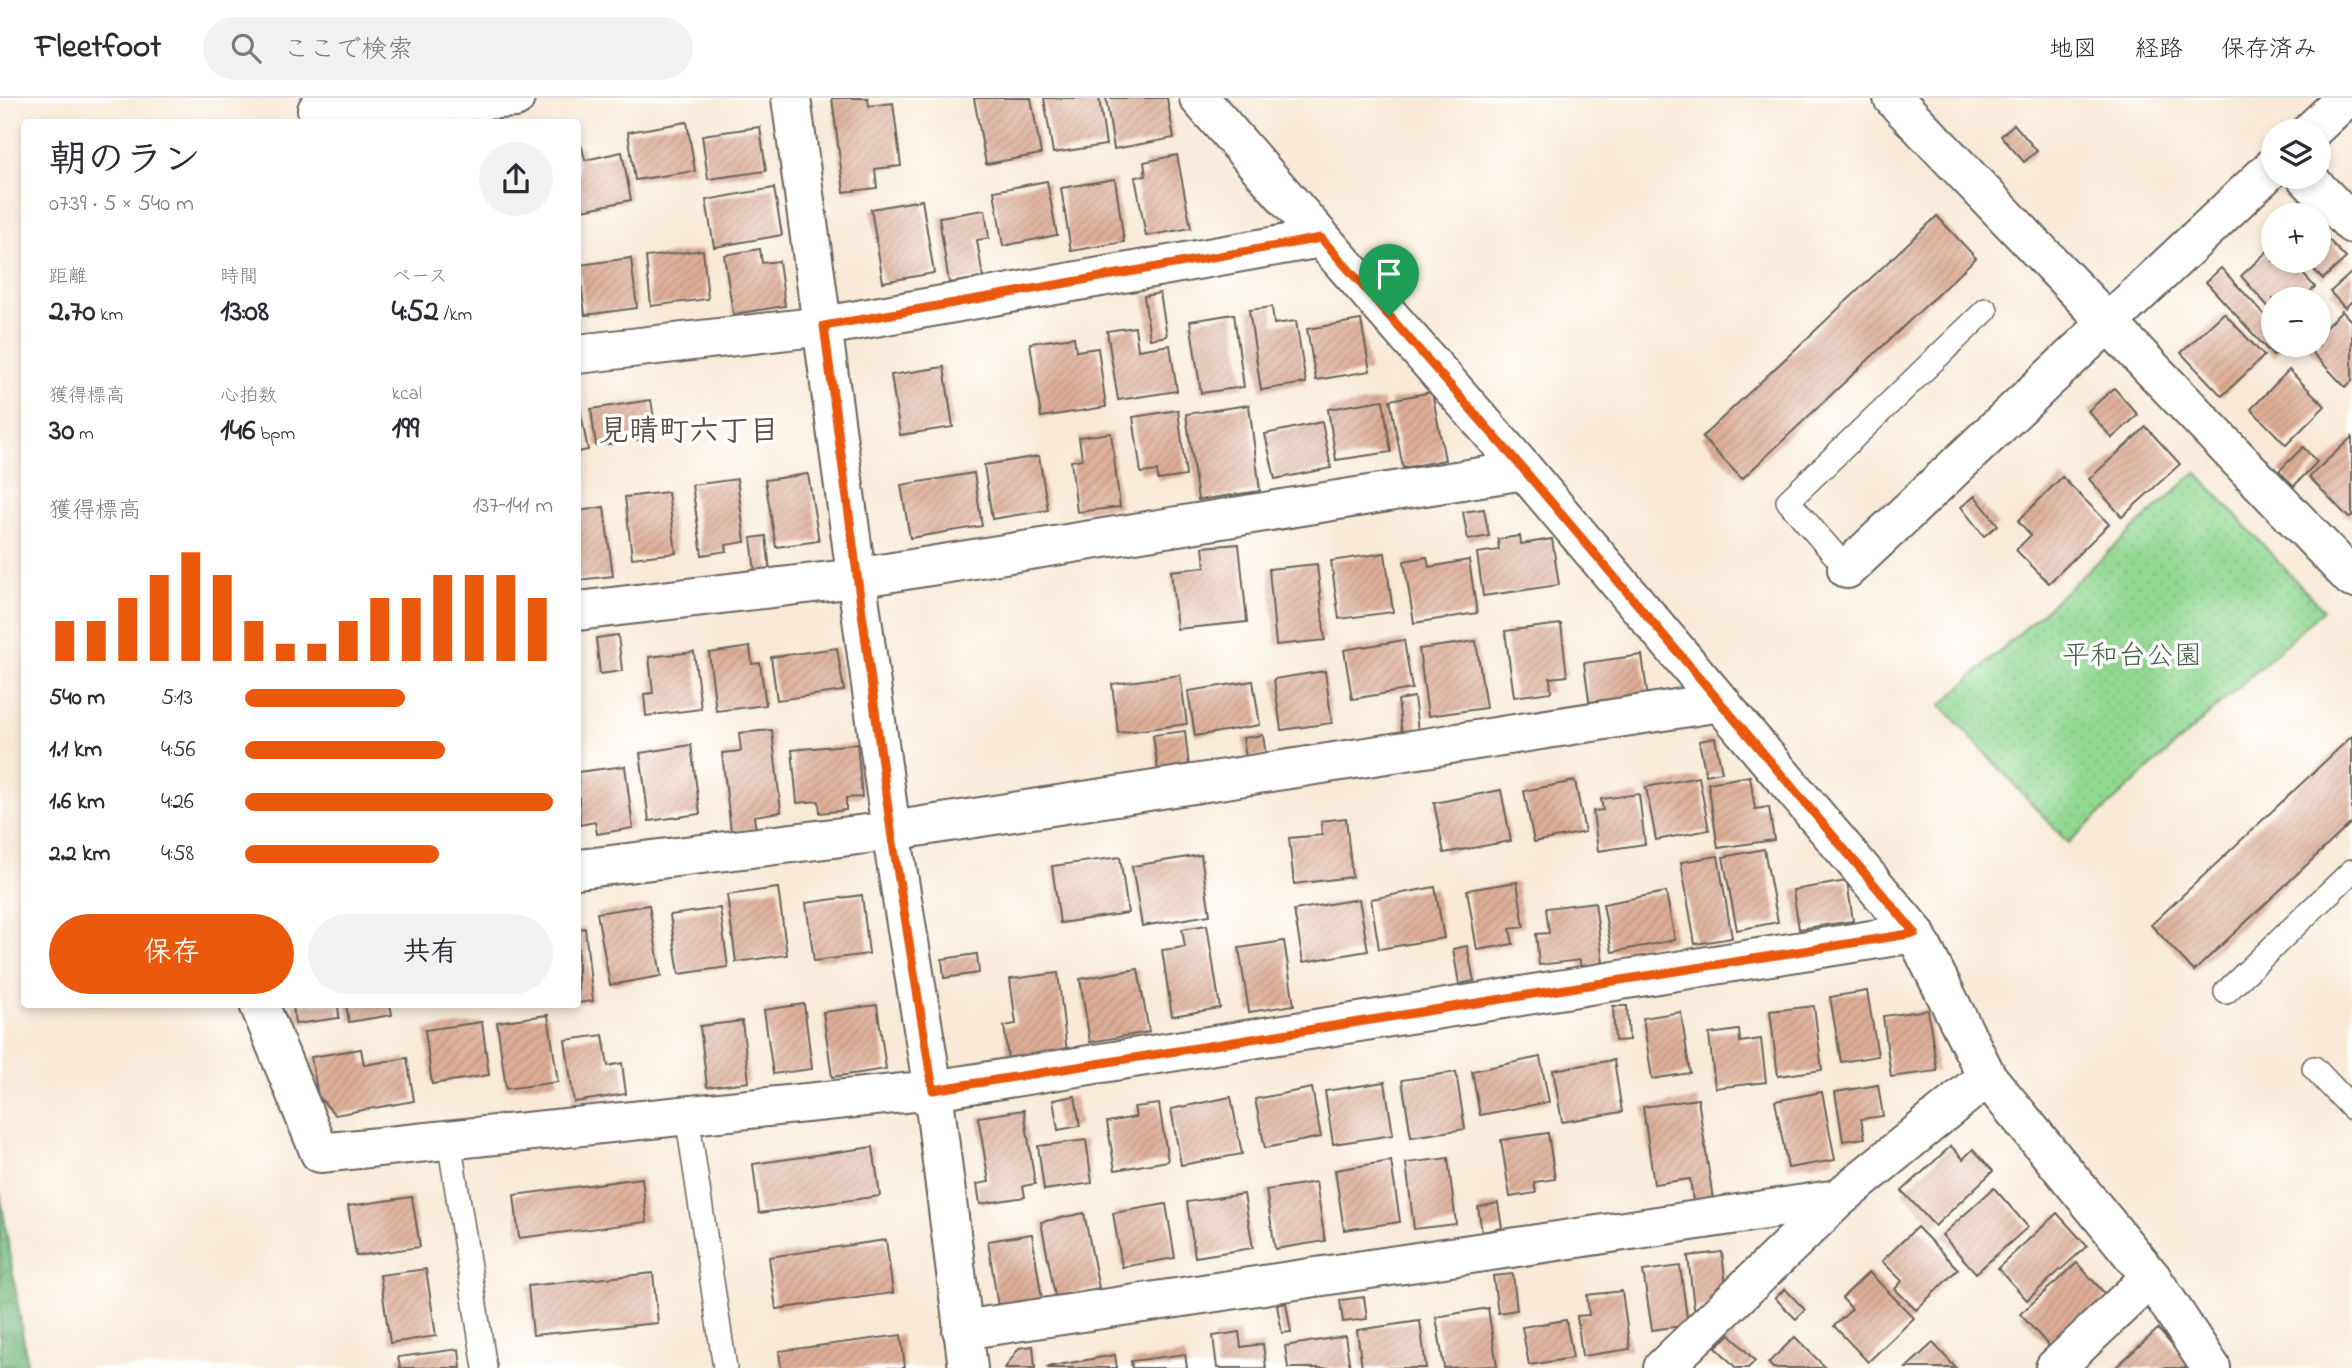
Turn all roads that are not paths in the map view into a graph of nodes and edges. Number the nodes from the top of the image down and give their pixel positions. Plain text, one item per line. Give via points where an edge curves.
1 (514, 98) edge
2 (791, 98) edge
3 (1199, 98) edge
4 (1893, 98) edge
5 (2346, 98) edge
6 (316, 110) edge
7 (2324, 119) edge
8 (2261, 178) edge
9 (2318, 189) edge
10 (2352, 224) edge
11 (1321, 238) junction
12 (1986, 310) dead end
13 (2109, 322) junction
14 (824, 326) junction
15 (581, 354) edge
16 (1524, 470) junction
17 (1847, 569) joint
18 (856, 578) junction
19 (2352, 578) edge
20 (581, 611) edge
21 (1721, 702) junction
22 (891, 831) junction
23 (581, 869) edge
24 (2352, 871) edge
25 (1915, 933) junction
26 (2227, 992) dead end
27 (261, 1008) edge
28 (2314, 1068) dead end
29 (1987, 1077) junction
30 (933, 1090) junction
31 (2352, 1108) edge
32 (687, 1115) junction
33 (449, 1140) junction
34 (1838, 1199) junction
35 (2151, 1277) junction
36 (962, 1330) junction
37 (485, 1368) edge
38 (725, 1368) edge
39 (968, 1368) edge
40 (1663, 1368) edge
41 (2054, 1368) edge
42 (2211, 1368) edge

1 - 6 street
2 - 14 street
3 - 11 street
4 - 13 street
5 - 7 street
8 - 13 street
9 - 10 street
11 - 14 street
11 - 16 street
12 - 17 lane via 1788,501
13 - 17 street
13 - 19 street
14 - 15 street
14 - 18 street
16 - 18 street
16 - 21 street
18 - 20 street
18 - 22 street
21 - 22 street
21 - 25 street
22 - 23 street
22 - 30 street
24 - 26 lane
25 - 29 street
25 - 30 street
27 - 33 street via 320,1153
28 - 31 lane
29 - 34 street
29 - 35 street
30 - 32 street
30 - 36 street
32 - 33 street
32 - 38 lane
33 - 37 lane
34 - 36 street
34 - 40 street
35 - 41 street
35 - 42 street
36 - 39 street

